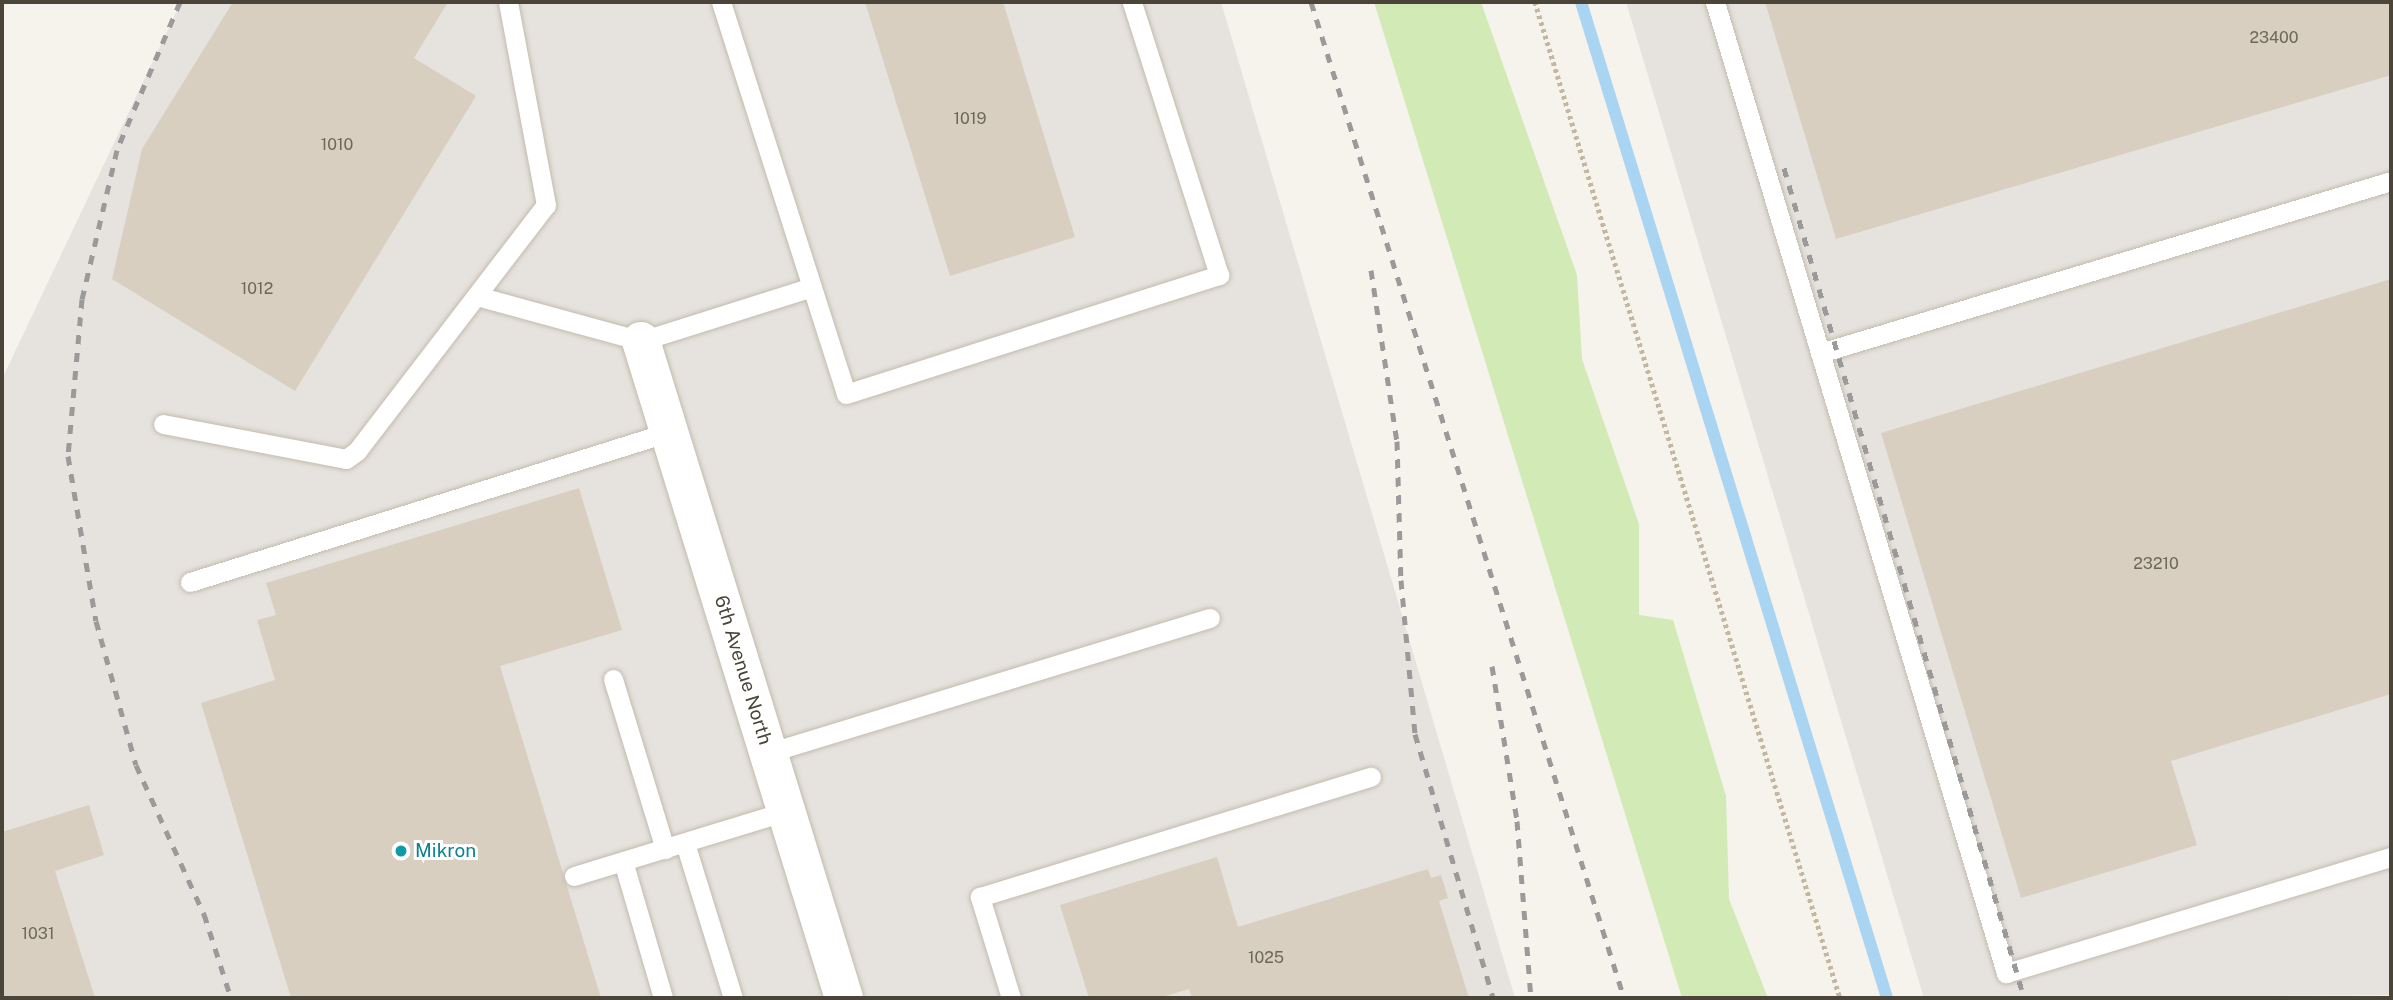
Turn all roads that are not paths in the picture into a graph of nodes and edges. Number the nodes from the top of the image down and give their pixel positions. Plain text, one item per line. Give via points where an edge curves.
1 (508, 2) edge
2 (722, 2) edge
3 (1132, 2) edge
4 (1715, 2) edge
5 (2391, 181) edge
6 (812, 287) junction
7 (477, 296) junction
8 (641, 341) junction
9 (1820, 353) junction
10 (163, 424) dead end
11 (669, 432) junction
12 (190, 582) dead end
13 (1210, 618) dead end
14 (613, 679) dead end
15 (768, 753) junction
16 (1371, 777) dead end
17 (787, 811) junction
18 (685, 842) junction
19 (665, 849) junction
20 (2391, 858) edge
21 (623, 861) junction
22 (574, 876) dead end
23 (663, 998) edge
24 (733, 998) edge
25 (844, 998) edge
26 (1011, 998) edge

1 - 7 lane via 546,205
2 - 6 lane
3 - 6 lane via 1219,275 846,394
4 - 9 lane
5 - 9 lane
6 - 8 lane
7 - 8 lane
7 - 10 lane via 357,452 346,459
8 - 11 street, 6th Avenue North
9 - 20 lane via 2006,973
11 - 12 lane
11 - 15 street, 6th Avenue North
13 - 15 lane
14 - 19 lane
15 - 17 street, 6th Avenue North
16 - 26 lane via 980,897
17 - 18 lane
17 - 25 street, 6th Avenue North
18 - 19 lane
18 - 24 lane
19 - 21 lane
21 - 22 lane
21 - 23 lane

